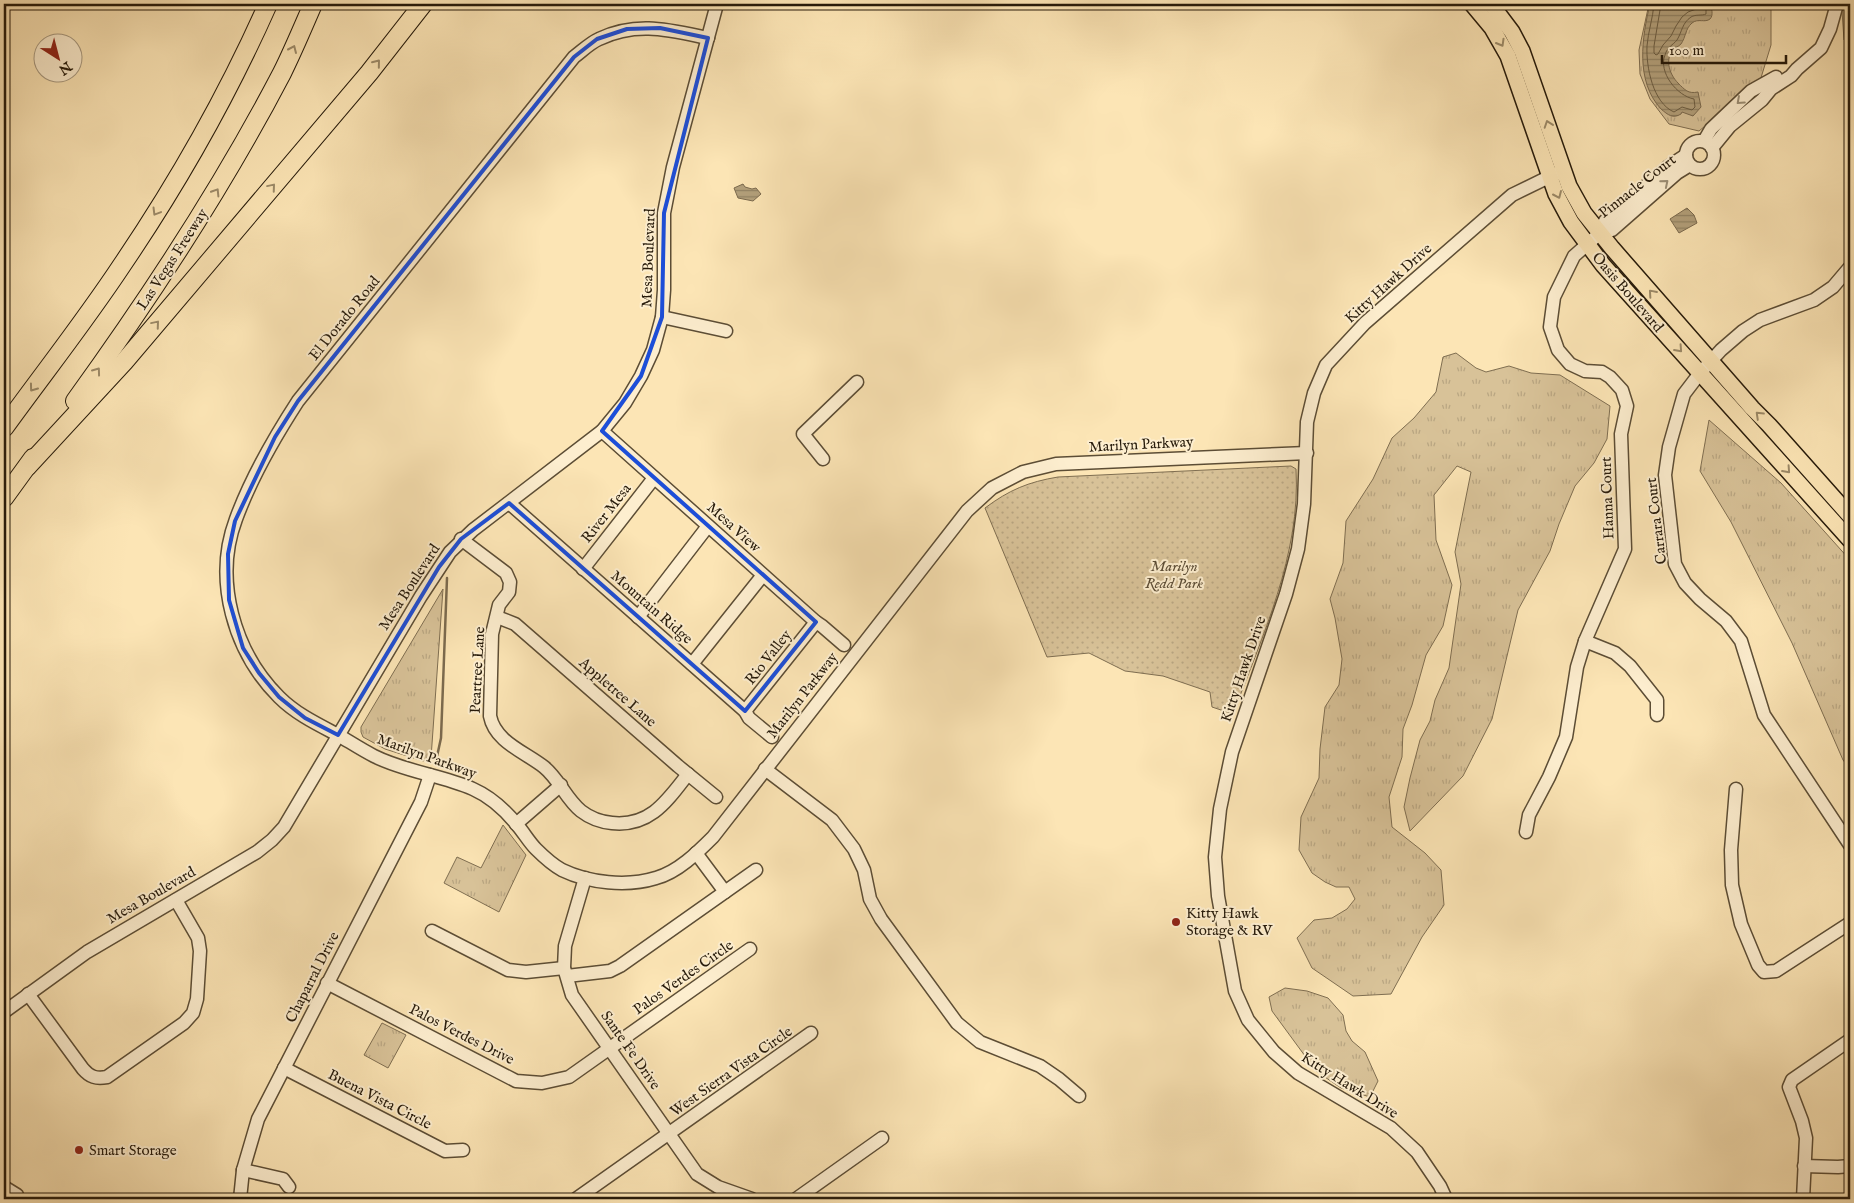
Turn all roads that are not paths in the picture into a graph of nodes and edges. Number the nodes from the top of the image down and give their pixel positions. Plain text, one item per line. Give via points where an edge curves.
1 (255, 4) edge
2 (268, 4) edge
3 (313, 4) edge
4 (423, 4) edge
5 (717, 4) edge
6 (1472, 4) edge
7 (1492, 4) edge
8 (1838, 4) edge
9 (708, 38) junction
10 (207, 125) junction
11 (1708, 145) junction
12 (1688, 160) junction
13 (1557, 173) junction
14 (1600, 233) junction
15 (1586, 243) junction
16 (1850, 267) edge
17 (662, 318) junction
18 (726, 330) dead end
19 (1711, 361) junction
20 (1700, 373) junction
21 (857, 382) dead end
22 (4, 428) edge
23 (602, 431) junction
24 (1307, 453) junction
25 (823, 459) dead end
26 (27, 467) junction
27 (654, 478) junction
28 (4, 498) edge
29 (509, 503) junction
30 (1850, 516) edge
31 (708, 526) junction
32 (461, 539) junction
33 (1850, 540) edge
34 (584, 569) junction
35 (763, 575) junction
36 (496, 617) junction
37 (638, 617) junction
38 (816, 622) junction
39 (1585, 641) junction
40 (844, 645) dead end
41 (692, 664) junction
42 (745, 711) junction
43 (1657, 715) dead end
44 (338, 735) junction
45 (772, 737) dead end
46 (766, 769) junction
47 (688, 774) junction
48 (430, 775) junction
49 (561, 785) junction
50 (1736, 789) dead end
51 (716, 797) dead end
52 (516, 824) junction
53 (1526, 832) dead end
54 (1850, 845) edge
55 (696, 854) junction
56 (756, 870) dead end
57 (585, 878) junction
58 (725, 892) junction
59 (176, 900) junction
60 (1850, 923) edge
61 (432, 931) dead end
62 (750, 949) dead end
63 (566, 972) junction
64 (327, 983) junction
65 (28, 994) junction
66 (4, 1012) edge
67 (811, 1034) dead end
68 (1850, 1040) edge
69 (610, 1048) junction
70 (284, 1068) junction
71 (1078, 1096) dead end
72 (669, 1134) junction
73 (882, 1138) dead end
74 (463, 1150) dead end
75 (1804, 1166) junction
76 (1850, 1166) edge
77 (244, 1170) junction
78 (4, 1187) edge
79 (289, 1188) dead end
80 (18, 1195) dead end
81 (580, 1198) edge
82 (240, 1199) edge
83 (752, 1199) edge
84 (796, 1199) edge
85 (1446, 1199) edge
86 (1803, 1199) edge

1 - 10 highway
2 - 10 highway
26 -> 3 highway, Las Vegas Freeway via 129,327 181,248 230,168 278,79
26 -> 4 highway via 124,362 369,73
5 - 9 street, Mesa Boulevard
6 -> 13 main road, Oasis Boulevard via 1492,28 1508,56
13 -> 7 main road, Oasis Boulevard via 1522,51
8 - 11 street via 1821,48
9 - 17 street, Mesa Boulevard via 664,213
9 - 44 street, El Dorado Road via 660,28 627,29 597,39 574,57 298,402 274,437 235,521 228,554 229,600 244,648 259,673 279,697 306,718
10 -> 22 highway via 122,266
11 - 12 street via 1695,141 1686,151
11 - 12 street via 1713,155 1710,164 1701,168
12 - 14 street, Pinnacle Court via 1612,230
13 - 14 main road, Oasis Boulevard via 1570,186 1584,213
13 -> 15 main road, Oasis Boulevard via 1556,194
13 - 24 street, Kitty Hawk Drive via 1512,195 1365,323 1326,365 1314,393 1307,422
14 - 15 street, Hanna Court
19 -> 14 main road, Oasis Boulevard
15 -> 20 main road, Oasis Boulevard
15 - 39 street, Hanna Court via 1574,256 1554,297 1550,327 1558,350 1570,364 1610,377 1622,390 1628,406 1621,434 1625,549
16 - 19 street, Carrara Court via 1832,287 1814,300 1760,320
17 - 18 street
17 - 23 street, Mesa Boulevard via 642,376
19 - 20 street, Carrara Court
30 -> 19 main road, Oasis Boulevard
20 -> 33 main road, Oasis Boulevard
20 - 54 street, Carrara Court via 1684,394 1669,447 1665,475 1675,564 1685,583 1726,621 1741,641 1764,715
21 - 25 street via 803,434
23 - 27 street, Mesa View
23 - 29 street, Mesa Boulevard
24 - 46 street, Marilyn Parkway via 1056,464 1023,472 992,488 967,511
24 - 85 street, Kitty Hawk Drive via 1298,550 1232,752 1220,808 1215,857 1218,896 1235,991 1248,1020 1274,1052 1298,1074 1391,1128 1418,1152
26 - 28 highway, Las Vegas Freeway
27 - 31 street, Mesa View
27 - 34 street, River Mesa
29 - 32 street, Mesa Boulevard
29 - 34 street, Mountain Ridge
31 - 35 street, Mesa View
31 - 37 street
32 - 36 street, Peartree Lane via 506,573 510,582 509,592 499,605
32 - 44 street, Mesa Boulevard via 438,567
34 - 37 street, Mountain Ridge
35 - 38 street, Mesa View
35 - 41 street
36 - 47 street, Appletree Lane via 515,624
36 - 49 street, Peartree Lane via 492,634 492,726 506,741 545,768
37 - 41 street, Mountain Ridge
38 - 40 street, Mesa View
38 - 42 street, Rio Valley
39 - 43 street via 1615,653 1630,666 1657,700
39 - 53 street, Hanna Court via 1577,668 1566,737 1529,815
41 - 42 street, Mountain Ridge
42 - 45 street, Mountain Ridge
44 - 48 street, Marilyn Parkway via 376,756
44 - 59 street, Mesa Boulevard via 284,827 272,840
46 - 55 street, Marilyn Parkway via 713,838
46 - 71 street via 832,820 854,849 864,870 870,899 881,919 957,1023 980,1042 1040,1066
47 - 49 street, Peartree Lane via 667,801 649,816 626,825 592,818 579,810
47 - 51 street, Appletree Lane
48 - 52 street, Marilyn Parkway via 473,790 498,804
48 - 64 street, Chaparral Drive via 420,802
49 - 52 street
50 - 60 street via 1732,886 1741,924 1758,965 1764,972 1776,971
52 - 57 street, Marilyn Parkway via 535,848 561,869
55 - 57 street, Marilyn Parkway via 656,878 622,883
55 - 58 street
56 - 58 street
57 - 63 street, Sante Fe Drive via 565,946
58 - 63 street via 620,966 610,970
59 - 65 street, Mesa Boulevard via 87,952
59 - 65 street via 198,938 200,951 197,1000 193,1013 184,1023 107,1077 89,1076
61 - 63 street via 508,970
62 - 69 street, Palos Verdes Circle
63 - 69 street, Sante Fe Drive via 572,994
64 - 69 street, Palos Verdes Drive via 516,1081 542,1083 569,1076
64 - 70 street, Chaparral Drive
65 - 66 street, Mesa Boulevard
67 - 72 street, West Sierra Vista Circle
68 - 75 street via 1792,1080 1789,1087 1806,1138
69 - 72 street, Sante Fe Drive
70 - 74 street, Buena Vista Circle via 445,1151
70 - 77 street, Chaparral Drive via 258,1119
72 - 81 street, West Sierra Vista Circle
72 - 83 street, Sante Fe Drive via 697,1174 718,1187
73 - 84 street
75 - 76 street
75 - 86 street
77 - 79 street via 283,1179
77 - 82 street, Chaparral Drive
78 - 80 street

